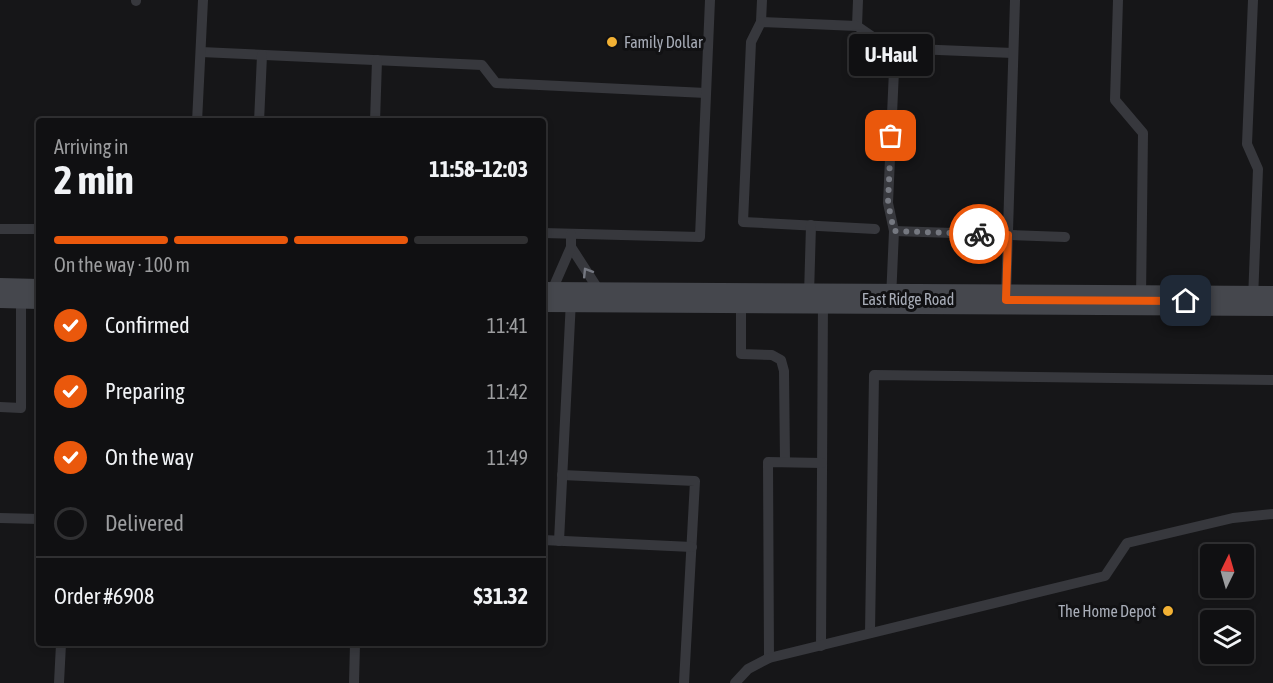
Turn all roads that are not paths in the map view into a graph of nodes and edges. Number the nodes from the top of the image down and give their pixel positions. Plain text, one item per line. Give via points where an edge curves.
1 (203, 0) edge
2 (710, 0) edge
3 (773, 0) edge
4 (858, 0) edge
5 (1015, 0) edge
6 (1118, 0) edge
7 (1253, 0) edge
8 (762, 4) edge
9 (761, 22) junction
10 (857, 26) junction
11 (895, 48) junction
12 (201, 52) junction
13 (1013, 53) junction
14 (262, 55) junction
15 (377, 60) junction
16 (706, 93) junction
17 (197, 118) edge
18 (259, 118) edge
19 (375, 118) edge
20 (810, 225) junction
21 (0, 229) edge
22 (36, 229) edge
23 (875, 229) dead end
24 (894, 231) junction
25 (546, 233) edge
26 (571, 234) junction
27 (1008, 235) junction
28 (1065, 237) dead end
29 (571, 247) junction
30 (20, 294) edge
31 (555, 297) edge
32 (603, 297) junction
33 (741, 298) junction
34 (816, 299) junction
35 (891, 299) junction
36 (1006, 300) junction
37 (1141, 301) junction
38 (1263, 301) edge
39 (1273, 380) edge
40 (0, 407) edge
41 (784, 462) junction
42 (822, 463) junction
43 (562, 475) junction
44 (1273, 514) edge
45 (0, 518) edge
46 (36, 519) edge
47 (546, 540) edge
48 (559, 541) junction
49 (692, 547) junction
50 (870, 633) junction
51 (61, 646) edge
52 (355, 646) edge
53 (821, 646) junction
54 (769, 658) junction
55 (59, 683) edge
56 (354, 683) edge
57 (684, 683) edge
58 (735, 683) edge

1 - 12 lane
2 - 16 lane
3 - 8 lane
4 - 10 lane
5 - 13 lane
6 - 37 lane via 1115,100 1143,133
7 - 38 lane via 1247,144 1258,169
8 - 9 lane
9 - 10 lane
9 - 20 lane via 751,42 743,222
10 - 11 lane via 889,48
11 - 13 lane
11 - 24 lane via 888,203
12 - 14 lane
12 - 17 lane
13 - 27 lane
14 - 15 lane
14 - 18 lane
15 - 16 lane via 482,65 496,83
15 - 19 lane
16 - 26 lane via 700,237
20 - 23 lane
20 - 34 lane
21 - 22 lane
24 - 27 lane
24 - 35 lane
25 - 26 lane
26 - 29 lane
27 - 28 lane
27 - 36 lane
29 - 31 lane
32 -> 29 lane
30 - 40 lane via 21,408
31 - 32 main road, East Ridge Road
31 - 43 lane
32 - 33 main road, East Ridge Road
33 - 34 main road, East Ridge Road
33 - 41 lane via 741,354 772,355 781,360 784,371
34 - 35 main road, East Ridge Road
34 - 42 lane
35 - 36 main road, East Ridge Road
36 - 37 main road, East Ridge Road
37 - 38 main road, East Ridge Road
39 - 50 lane via 874,375
41 - 42 lane
41 - 54 lane via 768,462
42 - 53 lane
43 - 48 lane
43 - 49 lane via 695,481
44 - 50 lane via 1233,518 1127,543 1105,576
45 - 46 lane
47 - 48 lane
48 - 49 lane
49 - 57 lane
50 - 53 lane
51 - 55 lane
52 - 56 lane
53 - 54 lane
54 - 58 lane via 748,669

